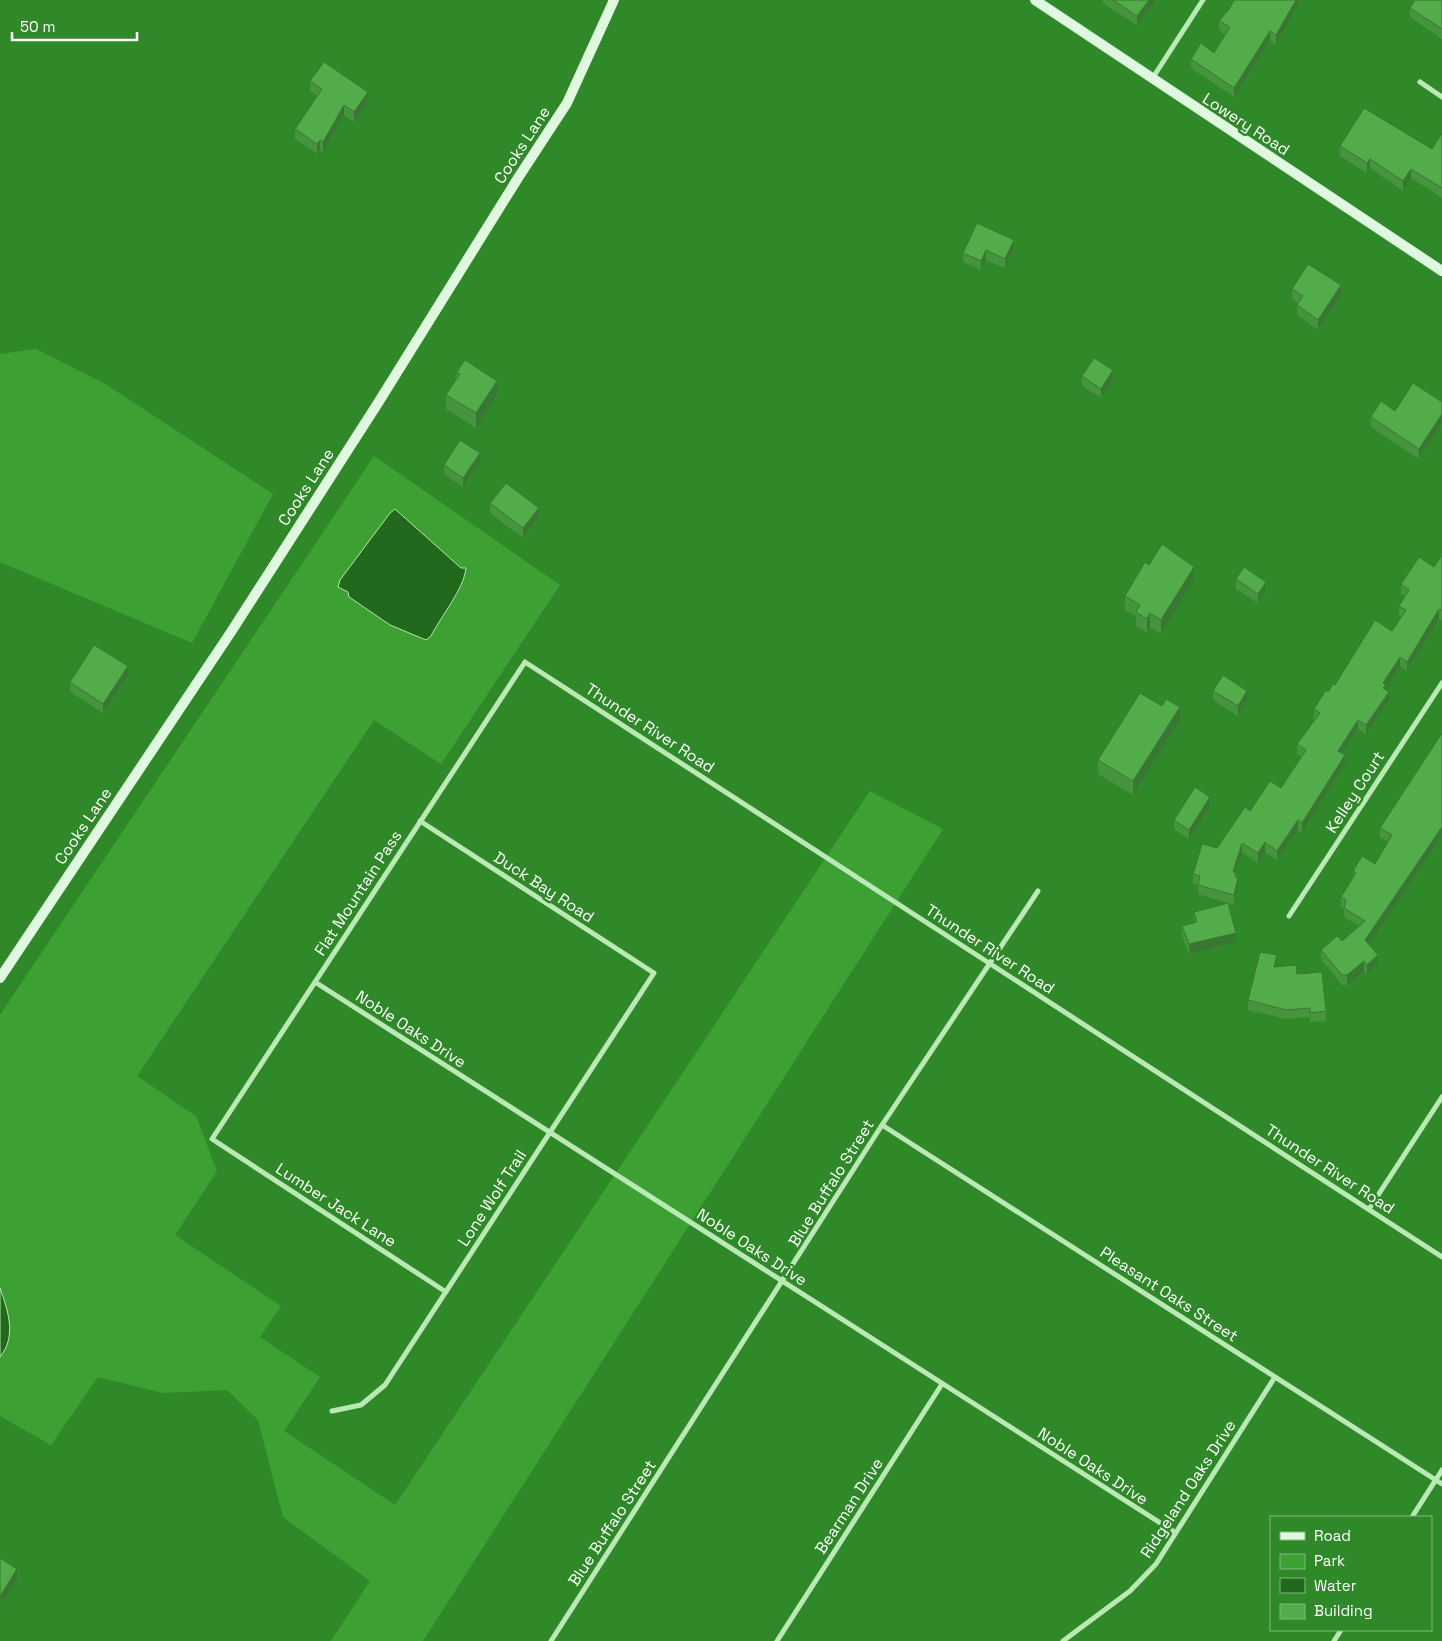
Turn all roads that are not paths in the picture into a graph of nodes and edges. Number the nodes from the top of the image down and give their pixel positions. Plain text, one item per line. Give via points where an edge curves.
1 (614, 0) edge
2 (1035, 0) edge
3 (1203, 0) edge
4 (1152, 80) junction
5 (1420, 82) dead end
6 (1442, 97) edge
7 (1442, 271) edge
8 (525, 662) joint
9 (1442, 683) edge
10 (420, 822) junction
11 (1038, 890) dead end
12 (1289, 916) dead end
13 (989, 963) junction
14 (654, 973) joint
15 (0, 978) edge
16 (315, 982) junction
17 (1442, 1097) edge
18 (882, 1126) junction
19 (550, 1132) junction
20 (212, 1139) joint
21 (1369, 1209) junction
22 (1442, 1257) edge
23 (783, 1282) junction
24 (446, 1292) junction
25 (1274, 1377) junction
26 (942, 1384) junction
27 (332, 1411) dead end
28 (1442, 1470) edge
29 (1436, 1478) junction
30 (1442, 1484) edge
31 (1413, 1516) edge
32 (1176, 1533) junction
33 (551, 1641) edge
34 (778, 1641) edge
35 (1063, 1641) edge

1 - 15 street, Cooks Lane via 567,104 241,615
2 - 4 street, Lowery Road
3 - 4 street
4 - 7 street, Lowery Road
5 - 6 street
8 - 10 street, Flat Mountain Pass
8 - 13 street, Thunder River Road
9 - 12 street, Kelley Court
10 - 14 street, Duck Bay Road
10 - 16 street, Flat Mountain Pass
11 - 13 street, Blue Buffalo Street
13 - 18 street, Blue Buffalo Street
13 - 21 street, Thunder River Road
14 - 19 street, Lone Wolf Trail
16 - 19 street, Noble Oaks Drive
16 - 20 street, Flat Mountain Pass
17 - 21 street
18 - 23 street, Blue Buffalo Street
18 - 25 street, Pleasant Oaks Street
19 - 23 street, Noble Oaks Drive
19 - 24 street, Lone Wolf Trail
20 - 24 street, Lumber Jack Lane
21 - 22 street, Thunder River Road
23 - 26 street, Noble Oaks Drive
23 - 33 street, Blue Buffalo Street
24 - 27 street, Lone Wolf Trail via 384,1385 361,1405
25 - 29 street, Pleasant Oaks Street
25 - 32 street, Ridgeland Oaks Drive
26 - 32 street, Noble Oaks Drive
26 - 34 street, Bearman Drive
28 - 29 street
29 - 30 street, Pleasant Oaks Street
29 - 31 street
32 - 35 street, Ridgeland Oaks Drive via 1156,1564 1130,1591

